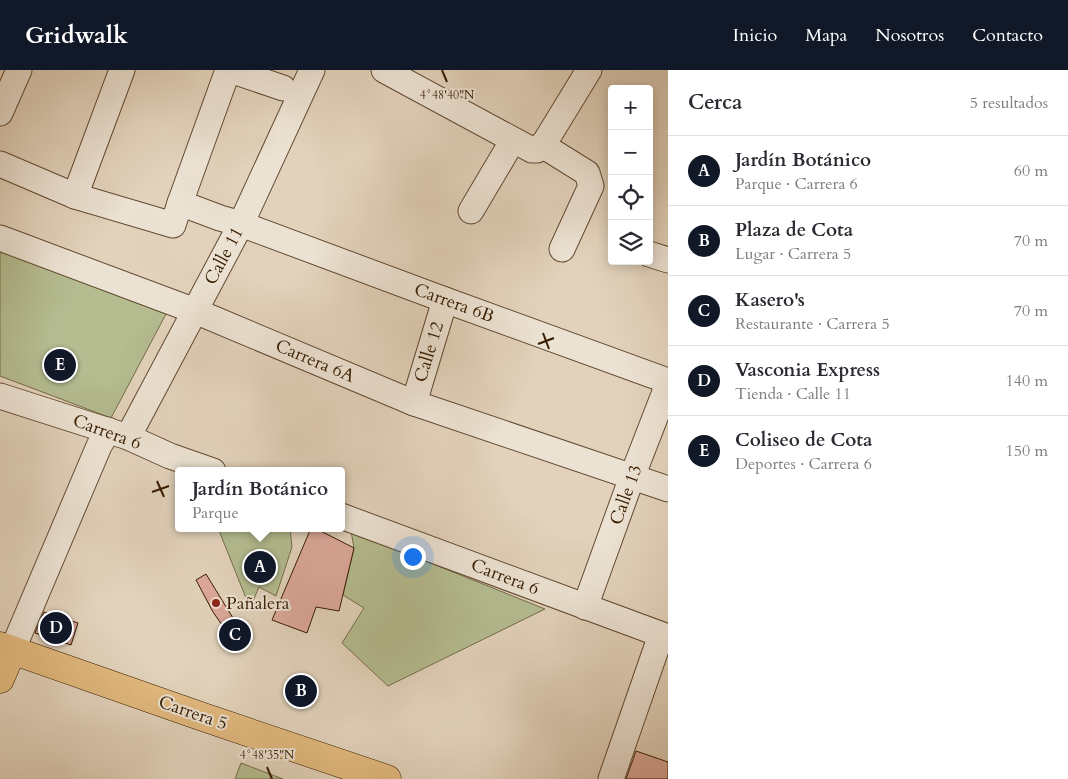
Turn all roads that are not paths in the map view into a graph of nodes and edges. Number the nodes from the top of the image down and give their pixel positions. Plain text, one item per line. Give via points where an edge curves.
1 (20, 70) edge
2 (122, 70) edge
3 (229, 70) edge
4 (312, 70) edge
5 (384, 70) edge
6 (589, 70) edge
7 (283, 88) dead end
8 (0, 113) edge
9 (513, 140) junction
10 (540, 148) junction
11 (0, 164) edge
12 (75, 196) junction
13 (180, 203) junction
14 (471, 211) dead end
15 (241, 224) junction
16 (0, 238) edge
17 (562, 249) dead end
18 (653, 255) edge
19 (668, 260) edge
20 (445, 300) junction
21 (194, 311) junction
22 (668, 383) edge
23 (0, 396) edge
24 (414, 403) junction
25 (118, 434) junction
26 (202, 467) edge
27 (632, 477) junction
28 (668, 489) edge
29 (345, 517) edge
30 (585, 607) junction
31 (665, 636) edge
32 (6, 648) edge
33 (0, 679) edge
34 (387, 779) edge
35 (611, 779) edge

1 - 8 street
2 - 12 street
3 - 7 street
3 - 13 street
4 - 15 street, Calle 11
5 - 9 street
6 - 10 street
9 - 10 street via 532,150
9 - 14 street
10 - 17 street via 587,173 591,186
11 - 12 street
12 - 13 street via 173,225
13 - 15 street, Carrera 6B
15 - 20 street, Carrera 6B
15 - 21 street, Calle 11
16 - 21 street, Carrera 6A
18 - 19 street
20 - 22 street, Carrera 6B
20 - 24 street, Calle 12
21 - 24 street, Carrera 6A
21 - 25 street, Calle 11
22 - 27 street, Calle 13
23 - 25 street, Carrera 6
24 - 27 street, Carrera 6A
25 - 26 street, Carrera 6
25 - 32 street, Calle 11 via 99,446
27 - 28 street, Carrera 6A
27 - 30 street, Calle 13
29 - 30 street, Carrera 6
30 - 31 street, Carrera 6
31 - 35 street
32 - 33 main road, Calle 11
32 - 34 main road, Carrera 5

